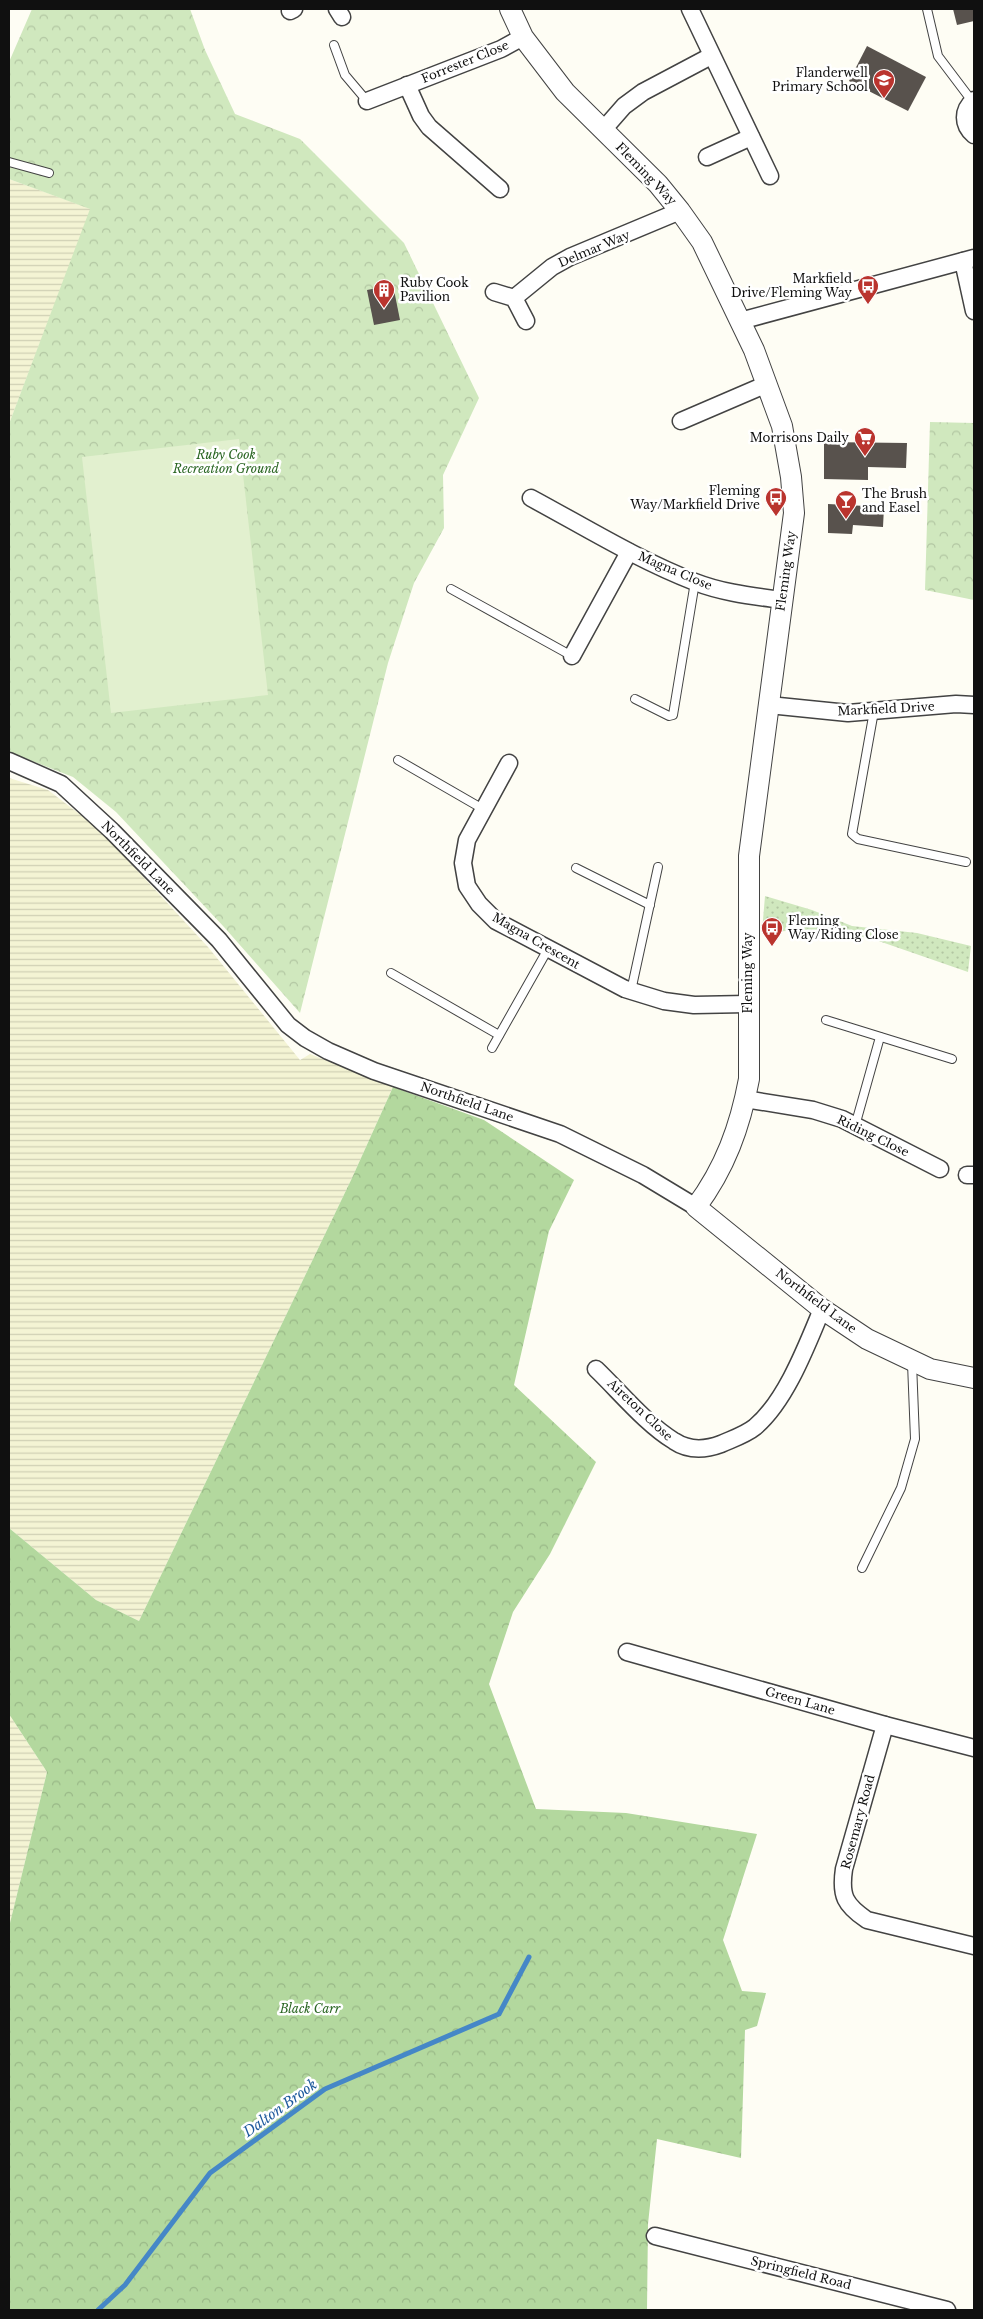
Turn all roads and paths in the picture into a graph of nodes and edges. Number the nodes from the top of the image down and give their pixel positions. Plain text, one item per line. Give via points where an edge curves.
1 (510, 9) edge
2 (690, 9) edge
3 (927, 9) edge
4 (522, 37) junction
5 (334, 45) dead end
6 (711, 56) junction
7 (407, 85) junction
8 (368, 101) joint
9 (973, 101) edge
10 (603, 130) junction
11 (974, 135) edge
12 (751, 137) junction
13 (707, 158) dead end
14 (9, 162) edge
15 (49, 173) dead end
16 (770, 176) dead end
17 (500, 189) dead end
18 (680, 210) junction
19 (969, 259) edge
20 (494, 292) dead end
21 (514, 298) junction
22 (974, 311) edge
23 (526, 321) dead end
24 (740, 321) junction
25 (767, 384) junction
26 (681, 421) dead end
27 (531, 498) dead end
28 (629, 552) junction
29 (695, 582) junction
30 (450, 589) dead end
31 (782, 600) junction
32 (572, 656) joint
33 (635, 699) dead end
34 (769, 705) junction
35 (974, 705) edge
36 (874, 711) junction
37 (398, 760) dead end
38 (9, 761) edge
39 (509, 762) dead end
40 (483, 809) junction
41 (966, 862) dead end
42 (658, 867) dead end
43 (576, 868) dead end
44 (650, 905) junction
45 (548, 949) junction
46 (391, 972) dead end
47 (631, 991) junction
48 (748, 1004) junction
49 (826, 1020) dead end
50 (499, 1035) junction
51 (880, 1037) junction
52 (492, 1048) dead end
53 (952, 1059) dead end
54 (745, 1099) junction
55 (855, 1126) junction
56 (940, 1169) dead end
57 (696, 1207) junction
58 (822, 1309) junction
59 (912, 1361) junction
60 (596, 1369) dead end
61 (974, 1378) edge
62 (862, 1568) dead end
63 (626, 1652) dead end
64 (885, 1725) junction
65 (974, 1748) edge
66 (974, 1946) edge
67 (655, 2236) dead end
68 (947, 2310) edge

1 - 4 street, Fleming Way
2 - 6 street
3 - 9 lane via 938,56
4 - 7 street, Forrester Close via 501,49
4 - 10 street, Fleming Way via 565,92
5 - 8 lane via 345,75
6 - 10 street via 643,92 624,106
6 - 12 street
7 - 8 street, Forrester Close
7 - 17 street, Forrester Close via 429,127
9 - 11 street via 967,107 965,121
10 - 18 street, Fleming Way
12 - 13 street
12 - 16 street
14 - 15 lane
18 - 21 street, Delmar Way via 570,257 552,267
18 - 24 street, Fleming Way via 702,242
19 - 22 street
19 - 24 street
20 - 21 street
21 - 23 street
24 - 25 street, Fleming Way
25 - 26 street
25 - 31 street, Fleming Way via 786,446 794,514
27 - 28 street, Magna Close
28 - 29 street, Magna Close
28 - 32 street, Magna Close
29 - 31 street, Magna Close
29 - 33 lane via 672,714 669,716
30 - 32 lane
31 - 34 street, Fleming Way
34 - 36 street, Markfield Drive via 832,712
34 - 48 street, Fleming Way via 749,856
35 - 36 street, Markfield Drive
36 - 41 lane via 852,834 858,839
37 - 40 lane
38 - 57 street, Northfield Lane via 61,784 112,830 219,940 288,1025 305,1038 374,1070 560,1134 643,1175
39 - 40 street, Magna Crescent
40 - 45 street, Magna Crescent via 466,840 463,863 467,886 496,921
42 - 44 lane
43 - 44 lane
44 - 47 lane
45 - 47 street, Magna Crescent
45 - 50 lane
46 - 50 lane
47 - 48 street, Magna Crescent via 664,1001 694,1005
48 - 54 street, Fleming Way via 749,1079
49 - 51 lane
50 - 52 lane
51 - 53 lane
51 - 55 lane
54 - 55 street, Riding Close via 813,1110
54 - 57 street, Fleming Way via 726,1157 714,1183
55 - 56 street, Riding Close
57 - 58 street, Northfield Lane
58 - 59 street, Northfield Lane via 866,1339
58 - 60 street, Aireton Close via 801,1359 767,1414 754,1427 709,1448 691,1449 675,1442
59 - 61 street, Northfield Lane via 930,1369
59 - 62 lane via 915,1439 901,1488
63 - 64 street, Green Lane
64 - 65 street, Green Lane
64 - 66 street, Rosemary Road via 844,1869 844,1899 867,1920
67 - 68 street, Springfield Road

